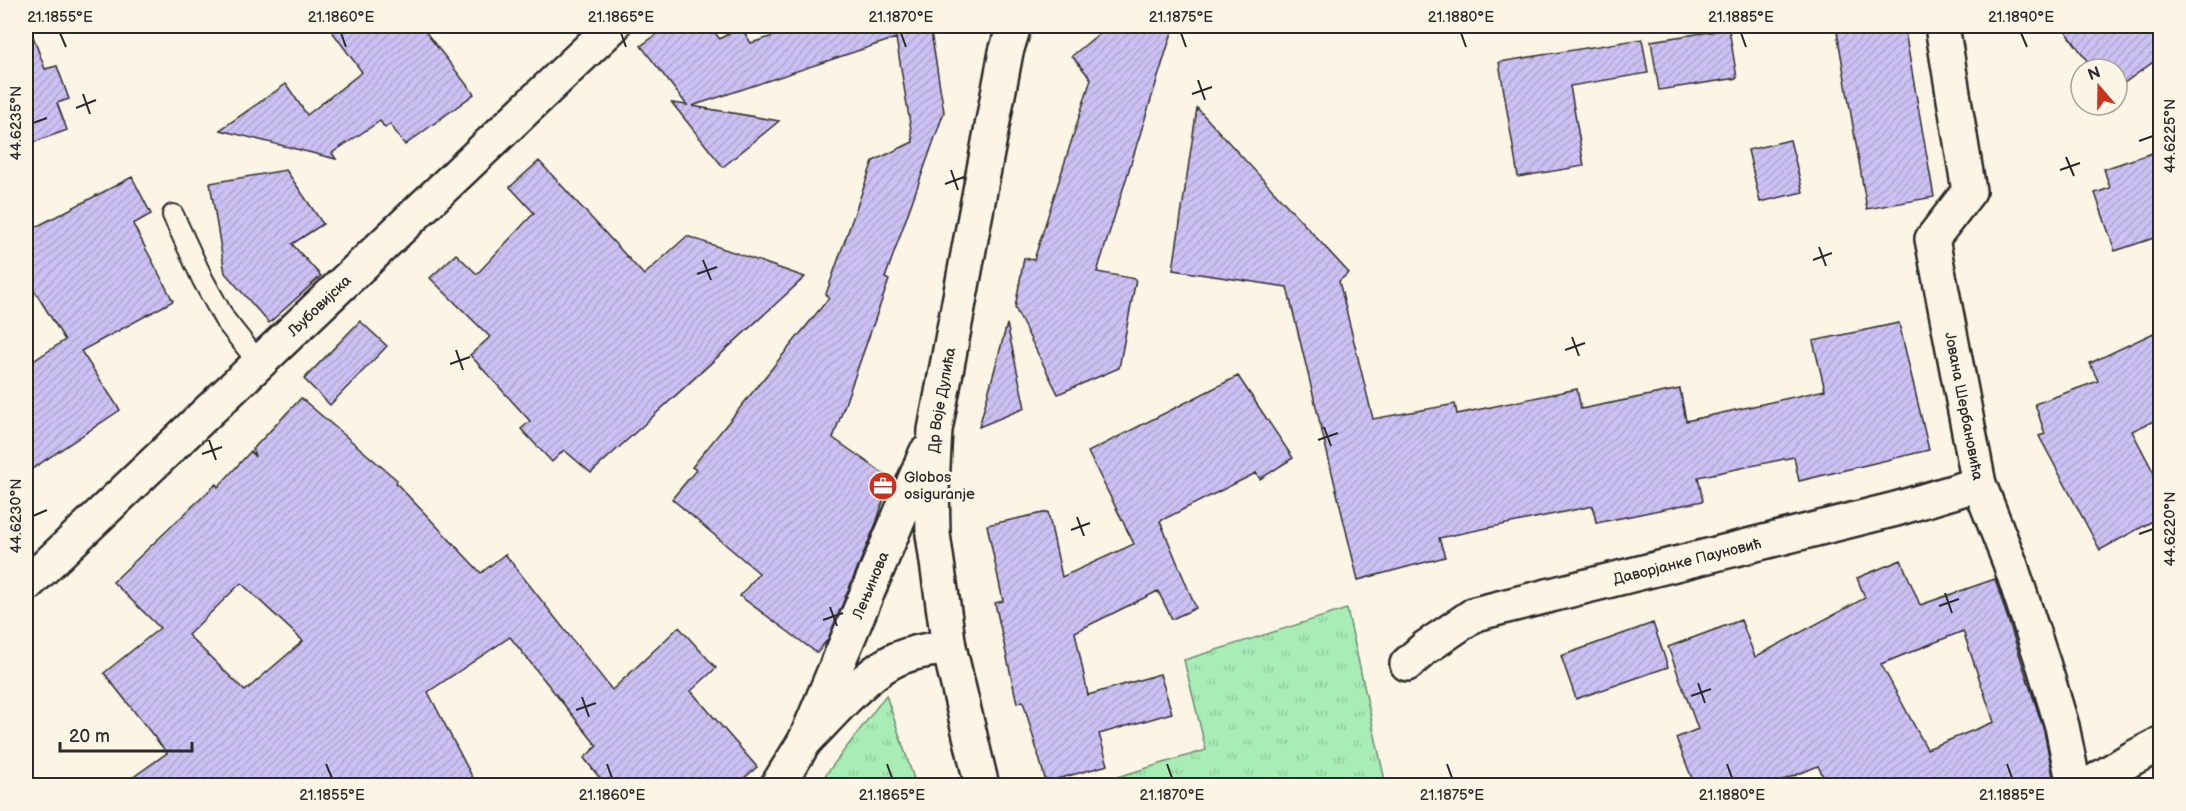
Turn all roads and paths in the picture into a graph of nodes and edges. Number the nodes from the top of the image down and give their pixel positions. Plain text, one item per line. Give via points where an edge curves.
1 (613, 26) edge
2 (1028, 26) edge
3 (1942, 26) edge
4 (1006, 34) edge
5 (173, 215) dead end
6 (259, 363) junction
7 (935, 430) junction
8 (1979, 484) junction
9 (26, 585) edge
10 (949, 646) junction
11 (1407, 664) dead end
12 (805, 741) junction
13 (2144, 763) edge
14 (777, 786) edge
15 (982, 786) edge
16 (2074, 786) edge
17 (2087, 786) edge

1 - 6 street, Љубовијска
2 - 4 street
3 - 8 street, Јована Шербановића via 1969,191 1932,239
4 - 7 street, Др Воје Дулића
5 - 6 lane via 225,320
6 - 9 street, Љубовијска
7 - 10 street, Др Воје Дулића via 933,534
7 - 12 street, Лењинова
8 - 11 street, Даворјанке Пауновић via 1896,509 1475,614
8 - 16 street, Јована Шербановића via 2044,666
10 - 12 street, Лењинова via 912,654 874,672
10 - 15 street, Др Воје Дулића
12 - 14 street, Лењинова
13 - 17 street

